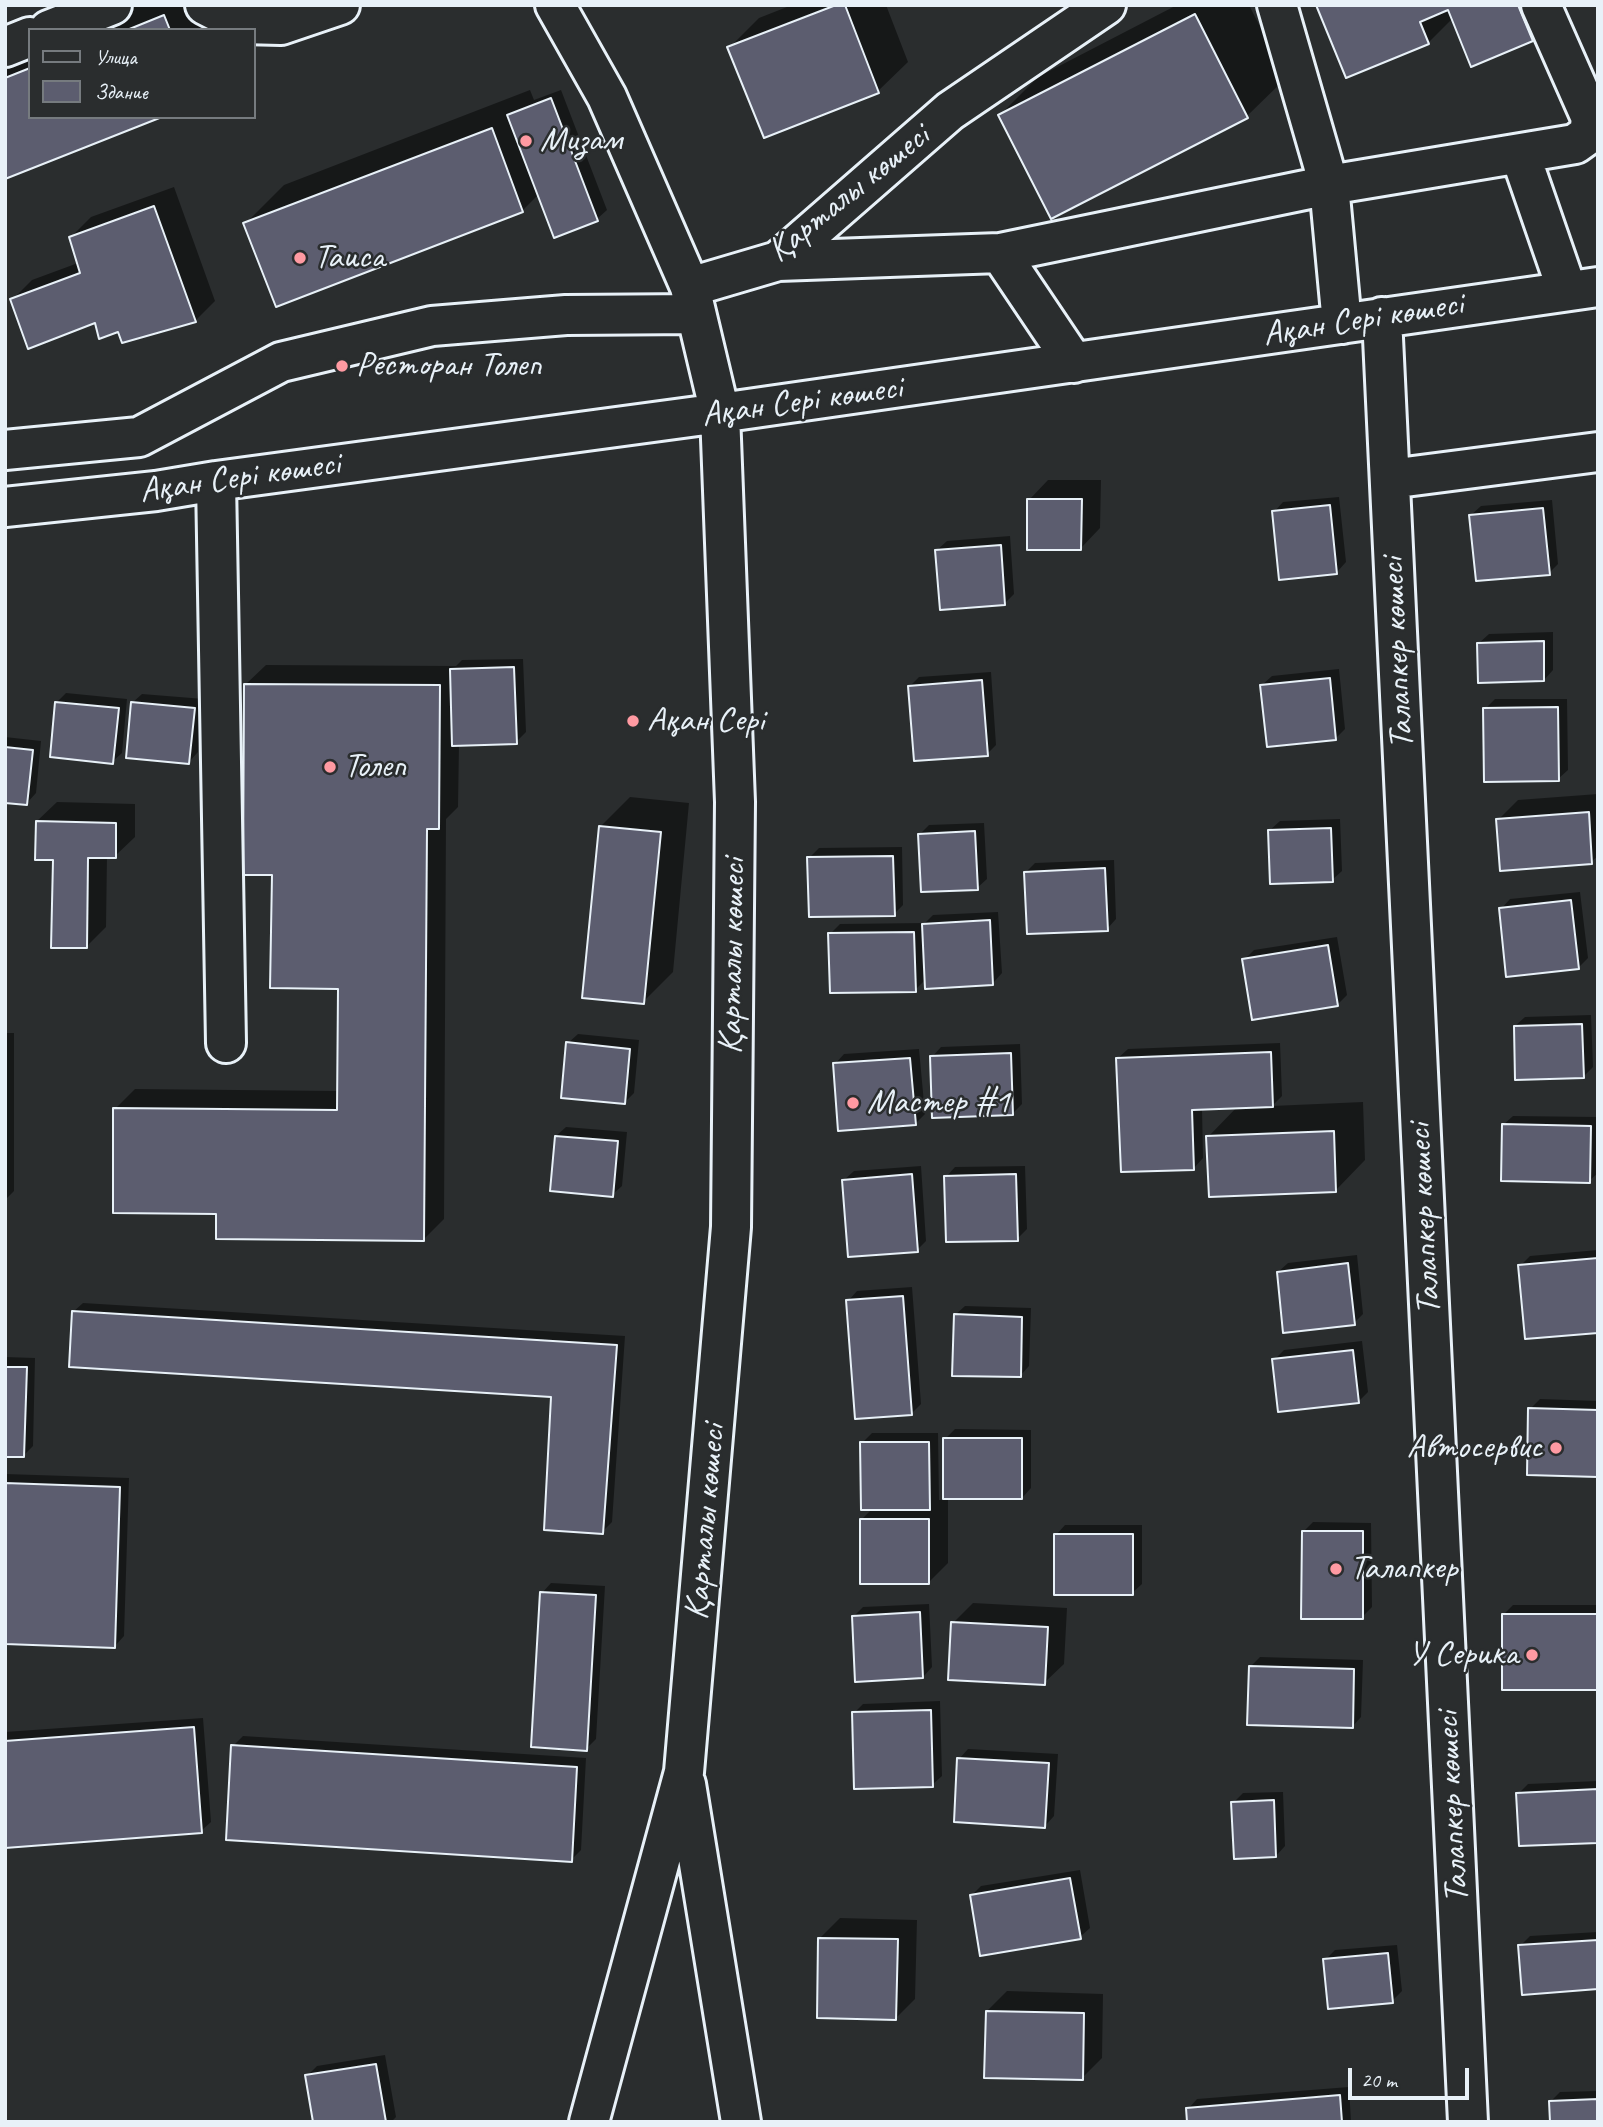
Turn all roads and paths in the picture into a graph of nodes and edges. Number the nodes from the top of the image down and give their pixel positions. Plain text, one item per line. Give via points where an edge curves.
1 (112, 5) edge
2 (205, 5) edge
3 (340, 5) edge
4 (555, 5) edge
5 (1106, 5) edge
6 (1277, 5) edge
7 (1541, 5) edge
8 (54, 28) edge
9 (28, 38) edge
10 (5, 47) edge
11 (1520, 154) junction
12 (1329, 185) junction
13 (1000, 253) junction
14 (778, 261) junction
15 (1582, 289) edge
16 (693, 300) junction
17 (1382, 317) junction
18 (1342, 324) junction
19 (1074, 363) junction
20 (720, 413) junction
21 (5, 450) edge
22 (1598, 452) edge
23 (1390, 479) junction
24 (216, 481) junction
25 (5, 507) edge
26 (226, 1043) dead end
27 (684, 1772) junction
28 (589, 2122) edge
29 (741, 2122) edge
30 (1468, 2122) edge

1 - 8 street
2 - 3 street via 242,24 281,25
4 - 16 street via 607,97
5 - 14 street, Қарталы көшесі via 950,111
6 - 12 street
7 - 11 street via 1591,118 1589,134 1575,144
9 - 10 street
11 - 12 street
11 - 15 street
12 - 13 street
12 - 18 street
13 - 14 street
13 - 19 street
14 - 16 street, Қарталы көшесі
15 - 17 street, Ақан Сері көшесі
16 - 20 street, Қарталы көшесі
16 - 21 street via 432,326 281,362 139,437
17 - 18 street, Ақан Сері көшесі
17 - 23 street, Талапкер көшесі
18 - 19 street, Ақан Сері көшесі
19 - 20 street, Ақан Сері көшесі
20 - 24 street, Ақан Сері көшесі
20 - 27 street, Қарталы көшесі via 735,802 731,1227
22 - 23 street
23 - 30 street, Талапкер көшесі
24 - 25 street, Ақан Сері көшесі
24 - 26 street
27 - 28 street, Қарталы көшесі
27 - 29 street

